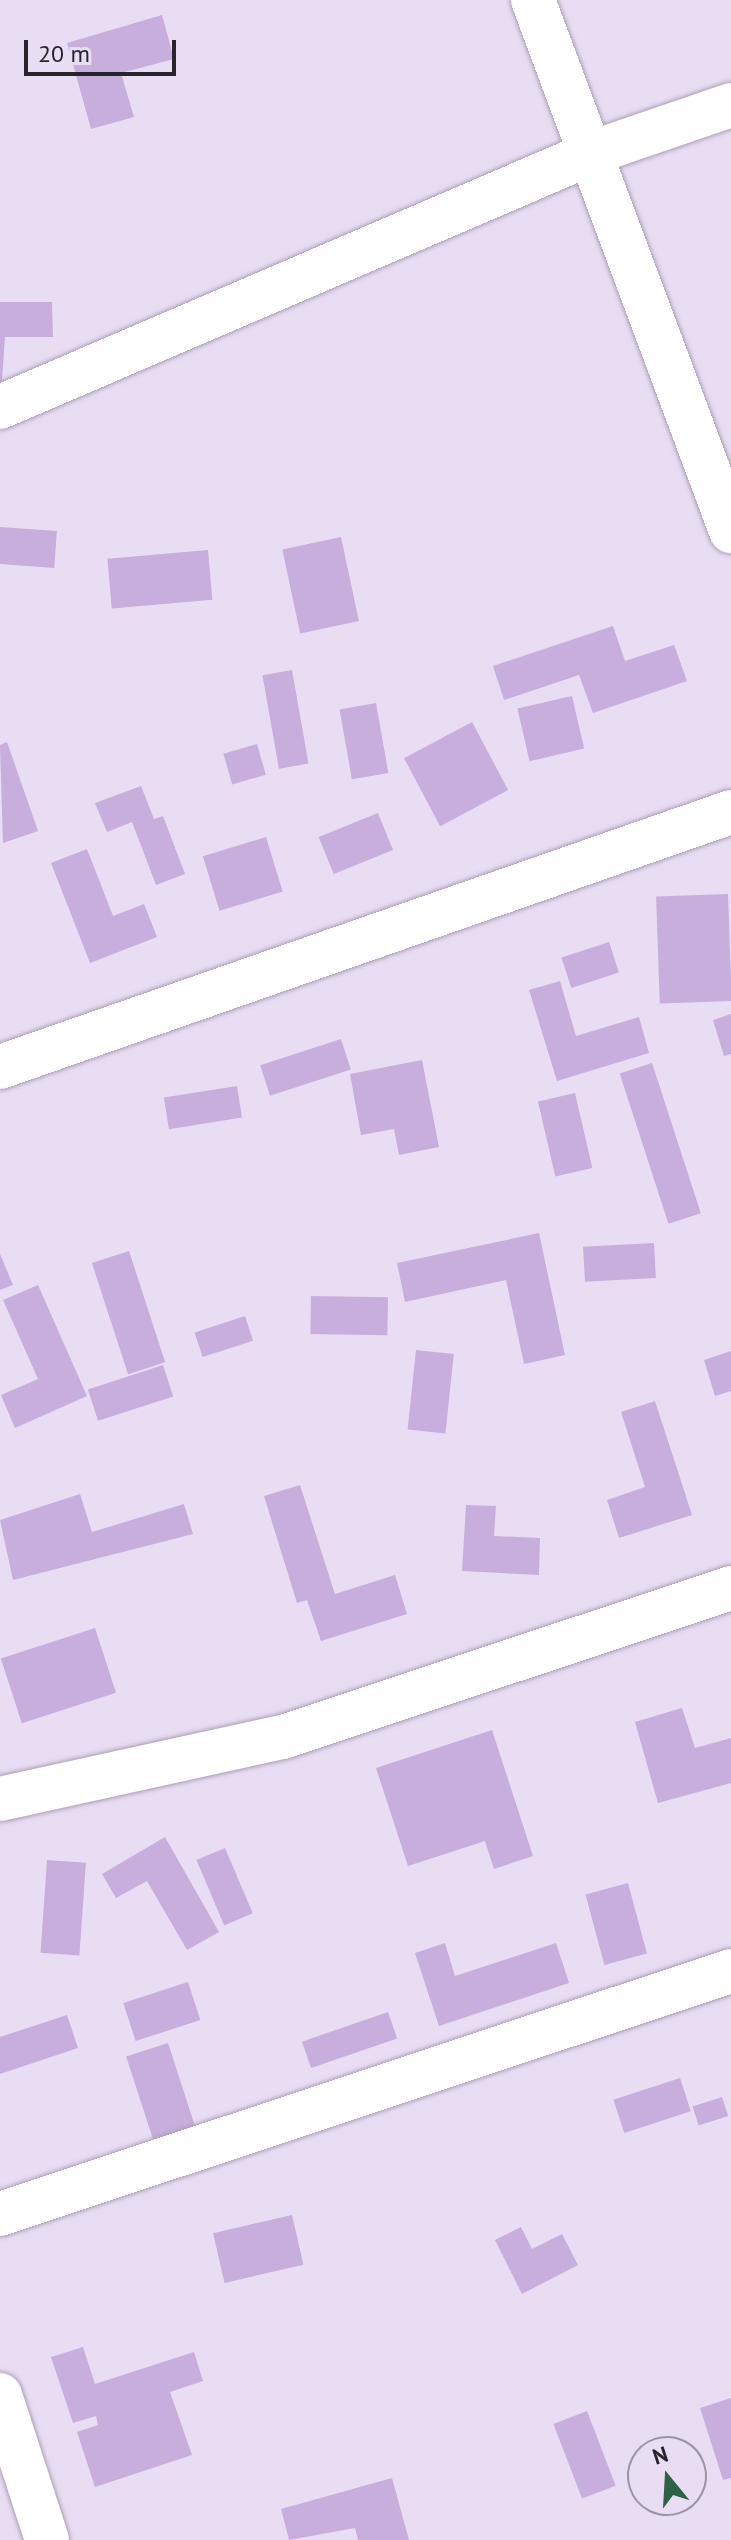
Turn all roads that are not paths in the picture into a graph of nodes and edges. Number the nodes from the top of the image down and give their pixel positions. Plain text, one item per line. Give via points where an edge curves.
1 (533, 0) edge
2 (731, 105) edge
3 (594, 152) junction
4 (0, 407) edge
5 (731, 531) edge
6 (731, 812) edge
7 (0, 1067) edge
8 (731, 1588) edge
9 (0, 1799) edge
10 (731, 1971) edge
11 (0, 2214) edge
12 (0, 2395) edge
13 (47, 2540) edge

1 - 3 street
2 - 3 street
3 - 4 street
3 - 5 street
6 - 7 street
8 - 9 street via 283,1737
10 - 11 street
12 - 13 street

